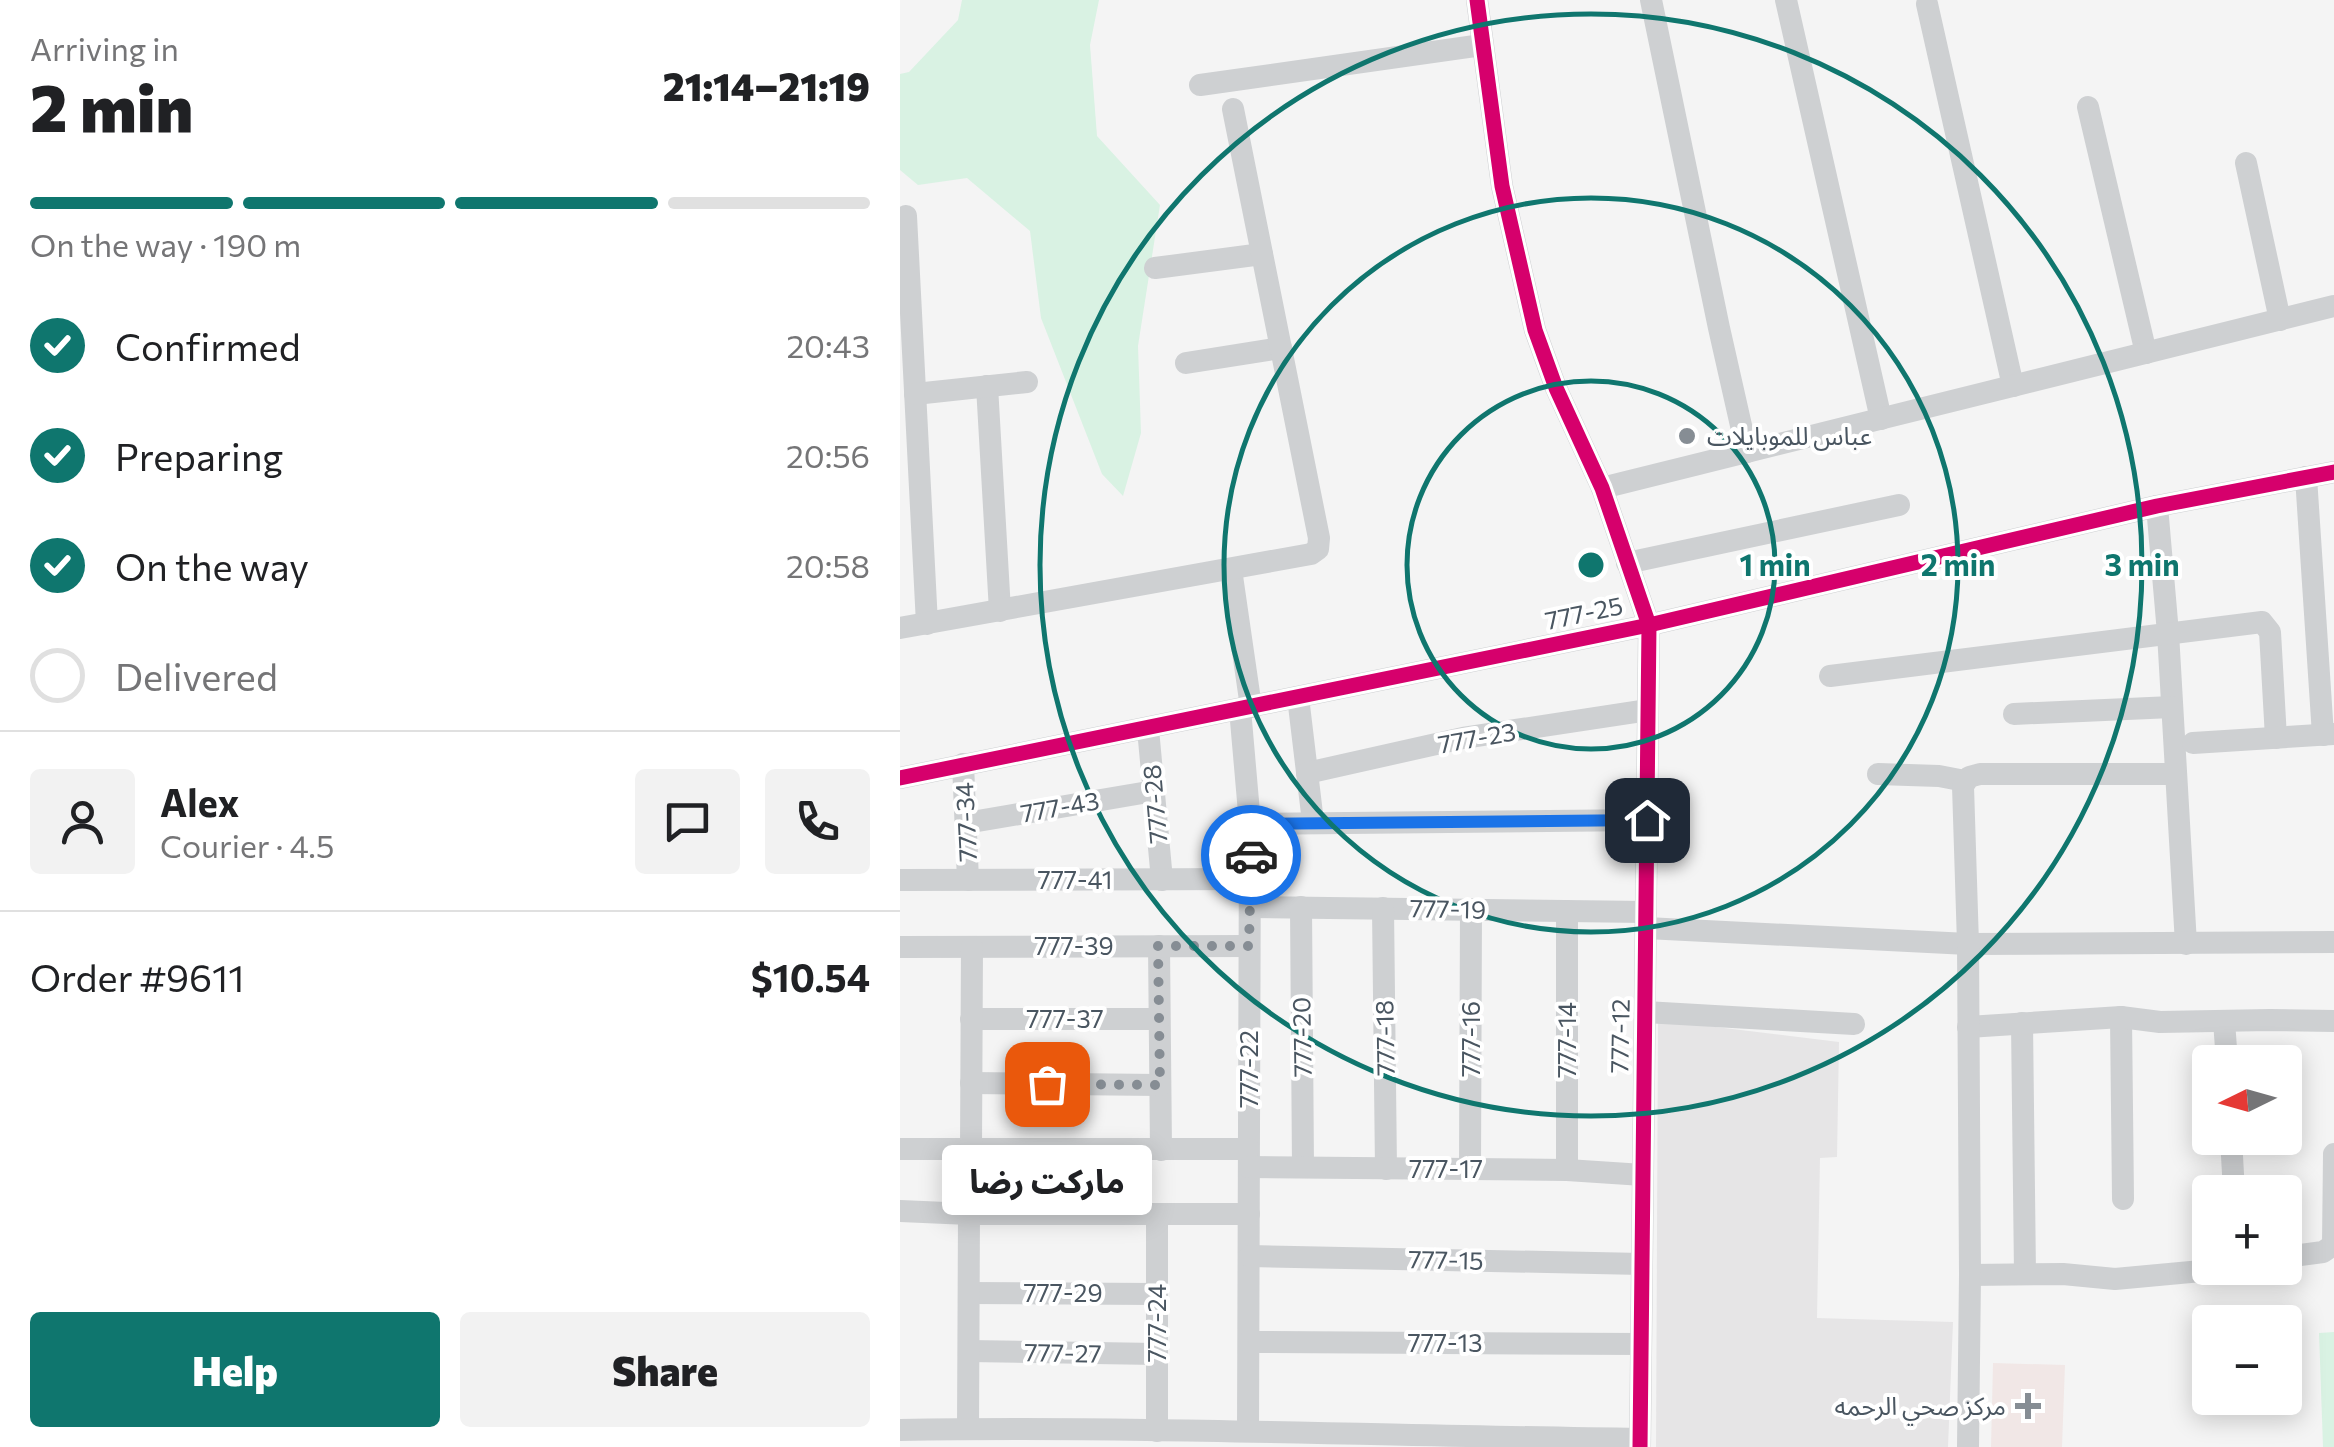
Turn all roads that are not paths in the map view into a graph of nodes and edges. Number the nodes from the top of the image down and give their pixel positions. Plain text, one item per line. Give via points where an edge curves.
1 (1477, 0) edge
2 (1651, 0) edge
3 (1786, 0) edge
4 (1927, 4) dead end
5 (1482, 45) junction
6 (1200, 84) dead end
7 (2088, 107) dead end
8 (1233, 109) dead end
9 (2246, 163) dead end
10 (906, 216) dead end
11 (1262, 254) junction
12 (1155, 268) dead end
13 (2334, 306) edge
14 (2280, 320) junction
15 (1281, 348) junction
16 (2146, 353) junction
17 (1186, 364) dead end
18 (1028, 382) dead end
19 (988, 386) junction
20 (2013, 386) junction
21 (915, 394) junction
22 (1881, 419) junction
23 (1747, 452) junction
24 (2334, 472) edge
25 (2306, 477) junction
26 (1602, 488) junction
27 (1899, 505) dead end
28 (2157, 506) junction
29 (1628, 563) junction
30 (1231, 569) junction
31 (1000, 611) junction
32 (927, 624) junction
33 (1649, 625) junction
34 (900, 628) edge
35 (2168, 633) junction
36 (1830, 676) dead end
37 (1298, 697) junction
38 (2172, 707) junction
39 (1245, 708) junction
40 (1648, 710) junction
41 (2014, 714) dead end
42 (1148, 729) junction
43 (2329, 735) edge
44 (2276, 738) junction
45 (2194, 743) dead end
46 (963, 764) junction
47 (1307, 773) junction
48 (1878, 774) dead end
49 (2175, 774) junction
50 (900, 778) edge
51 (1965, 780) junction
52 (1154, 791) junction
53 (1647, 820) junction
54 (1313, 822) junction
55 (966, 823) junction
56 (1250, 824) junction
57 (900, 880) edge
58 (968, 880) junction
59 (1162, 880) junction
60 (1251, 880) junction
61 (1300, 906) junction
62 (1250, 907) junction
63 (1383, 908) junction
64 (1471, 909) junction
65 (1568, 911) junction
66 (1646, 920) junction
67 (2334, 942) edge
68 (1968, 944) junction
69 (2186, 944) junction
70 (1158, 946) junction
71 (1249, 946) junction
72 (900, 947) edge
73 (972, 947) junction
74 (1645, 1012) junction
75 (2120, 1017) junction
76 (971, 1019) junction
77 (1159, 1019) junction
78 (2334, 1021) edge
79 (2224, 1022) junction
80 (1854, 1024) dead end
81 (2022, 1024) junction
82 (1968, 1026) junction
83 (2226, 1045) edge
84 (971, 1084) junction
85 (1160, 1085) junction
86 (900, 1149) edge
87 (971, 1149) junction
88 (1161, 1150) junction
89 (2334, 1154) edge
90 (1249, 1158) junction
91 (1303, 1167) junction
92 (1386, 1169) junction
93 (1470, 1169) junction
94 (1567, 1170) junction
95 (1643, 1175) junction
96 (2123, 1199) dead end
97 (900, 1211) edge
98 (969, 1214) junction
99 (1249, 1214) junction
100 (1157, 1215) junction
101 (2302, 1255) edge
102 (1250, 1256) junction
103 (1642, 1264) junction
104 (2192, 1272) edge
105 (1970, 1274) junction
106 (2025, 1274) junction
107 (969, 1293) junction
108 (1157, 1294) junction
109 (1250, 1342) junction
110 (1641, 1344) junction
111 (969, 1351) junction
112 (1157, 1354) junction
113 (968, 1429) junction
114 (900, 1430) edge
115 (1248, 1430) junction
116 (1157, 1431) junction
117 (1640, 1443) edge
118 (1968, 1447) edge

1 - 5 street, 777-12
2 - 23 street
3 - 22 street
4 - 20 street
5 - 6 street
5 - 26 street, 777-12 via 1520,276 1556,388
7 - 16 street
8 - 11 street
9 - 14 street
10 - 21 street
11 - 12 street
11 - 15 street
13 - 14 street
14 - 16 street
15 - 17 street
15 - 30 street via 1318,549
16 - 20 street
18 - 19 street
19 - 21 street
19 - 31 street
20 - 22 street
21 - 32 street
22 - 23 street
23 - 26 street
24 - 25 street, 777-25
25 - 28 street, 777-25
25 - 43 street
26 - 29 street, 777-12
27 - 29 street
28 - 33 street, 777-25
28 - 35 street
29 - 33 street, 777-12
30 - 31 street
30 - 39 street, 777-22
31 - 32 street
32 - 34 street
33 - 37 street, 777-25
33 - 40 street, 777-12
35 - 36 street
35 - 38 street
35 - 44 street via 2267,626
37 - 39 street, 777-25
37 - 47 street
38 - 41 street
38 - 49 street
39 - 42 street, 777-25
39 - 56 street, 777-22
40 - 47 street, 777-23 via 1463,738
40 - 53 street, 777-12
42 - 46 street, 777-25
42 - 52 street, 777-28
43 - 44 street
44 - 45 street
46 - 50 street, 777-25
46 - 55 street, 777-34
47 - 54 street
48 - 51 street
49 - 51 street via 1980,774
49 - 69 street
51 - 68 street
52 - 55 street, 777-43
52 - 59 street, 777-28
53 - 54 street
53 - 66 street, 777-12
54 - 56 street
55 - 58 street, 777-34
56 - 60 street, 777-22
57 - 58 street, 777-41
58 - 59 street, 777-41
59 - 60 street, 777-41
60 - 62 street, 777-22
61 - 62 street, 777-19
61 - 63 street, 777-19
61 - 91 street, 777-20
62 - 71 street, 777-22
63 - 64 street, 777-19
63 - 92 street, 777-18
64 - 65 street, 777-19
64 - 93 street, 777-16
65 - 66 street, 777-19
65 - 94 street, 777-14
66 - 68 street, 777-19
66 - 74 street, 777-12
67 - 69 street, 777-19
68 - 69 street, 777-19
68 - 82 street
70 - 71 street, 777-39
70 - 73 street, 777-39
70 - 77 street
71 - 90 street, 777-22
72 - 73 street, 777-39
73 - 76 street
74 - 80 street
74 - 95 street, 777-12
75 - 79 street
75 - 81 street
75 - 96 street
76 - 77 street, 777-37
76 - 84 street
77 - 85 street
78 - 79 street
79 - 83 street
81 - 82 street
81 - 106 street
82 - 105 street
84 - 85 street
84 - 87 street
85 - 88 street
86 - 87 street, 777-17
87 - 88 street, 777-17
88 - 90 street, 777-17
89 - 101 street via 2333,1245
90 - 91 street, 777-17
90 - 99 street, 777-22
91 - 92 street, 777-17
92 - 93 street, 777-17
93 - 94 street, 777-17
94 - 95 street, 777-17
95 - 103 street, 777-12
97 - 98 street
98 - 100 street
98 - 107 street
99 - 100 street
99 - 102 street, 777-22
100 - 108 street, 777-24
102 - 103 street, 777-15
102 - 109 street, 777-22
103 - 110 street, 777-12
104 - 106 street via 2115,1278
105 - 106 street
105 - 118 street
107 - 108 street, 777-29
107 - 111 street
108 - 112 street, 777-24
109 - 110 street, 777-13
109 - 115 street, 777-22
110 - 117 street, 777-12
111 - 112 street, 777-27
111 - 113 street
112 - 116 street, 777-24
113 - 114 street
113 - 116 street
115 - 116 street
115 - 117 street

